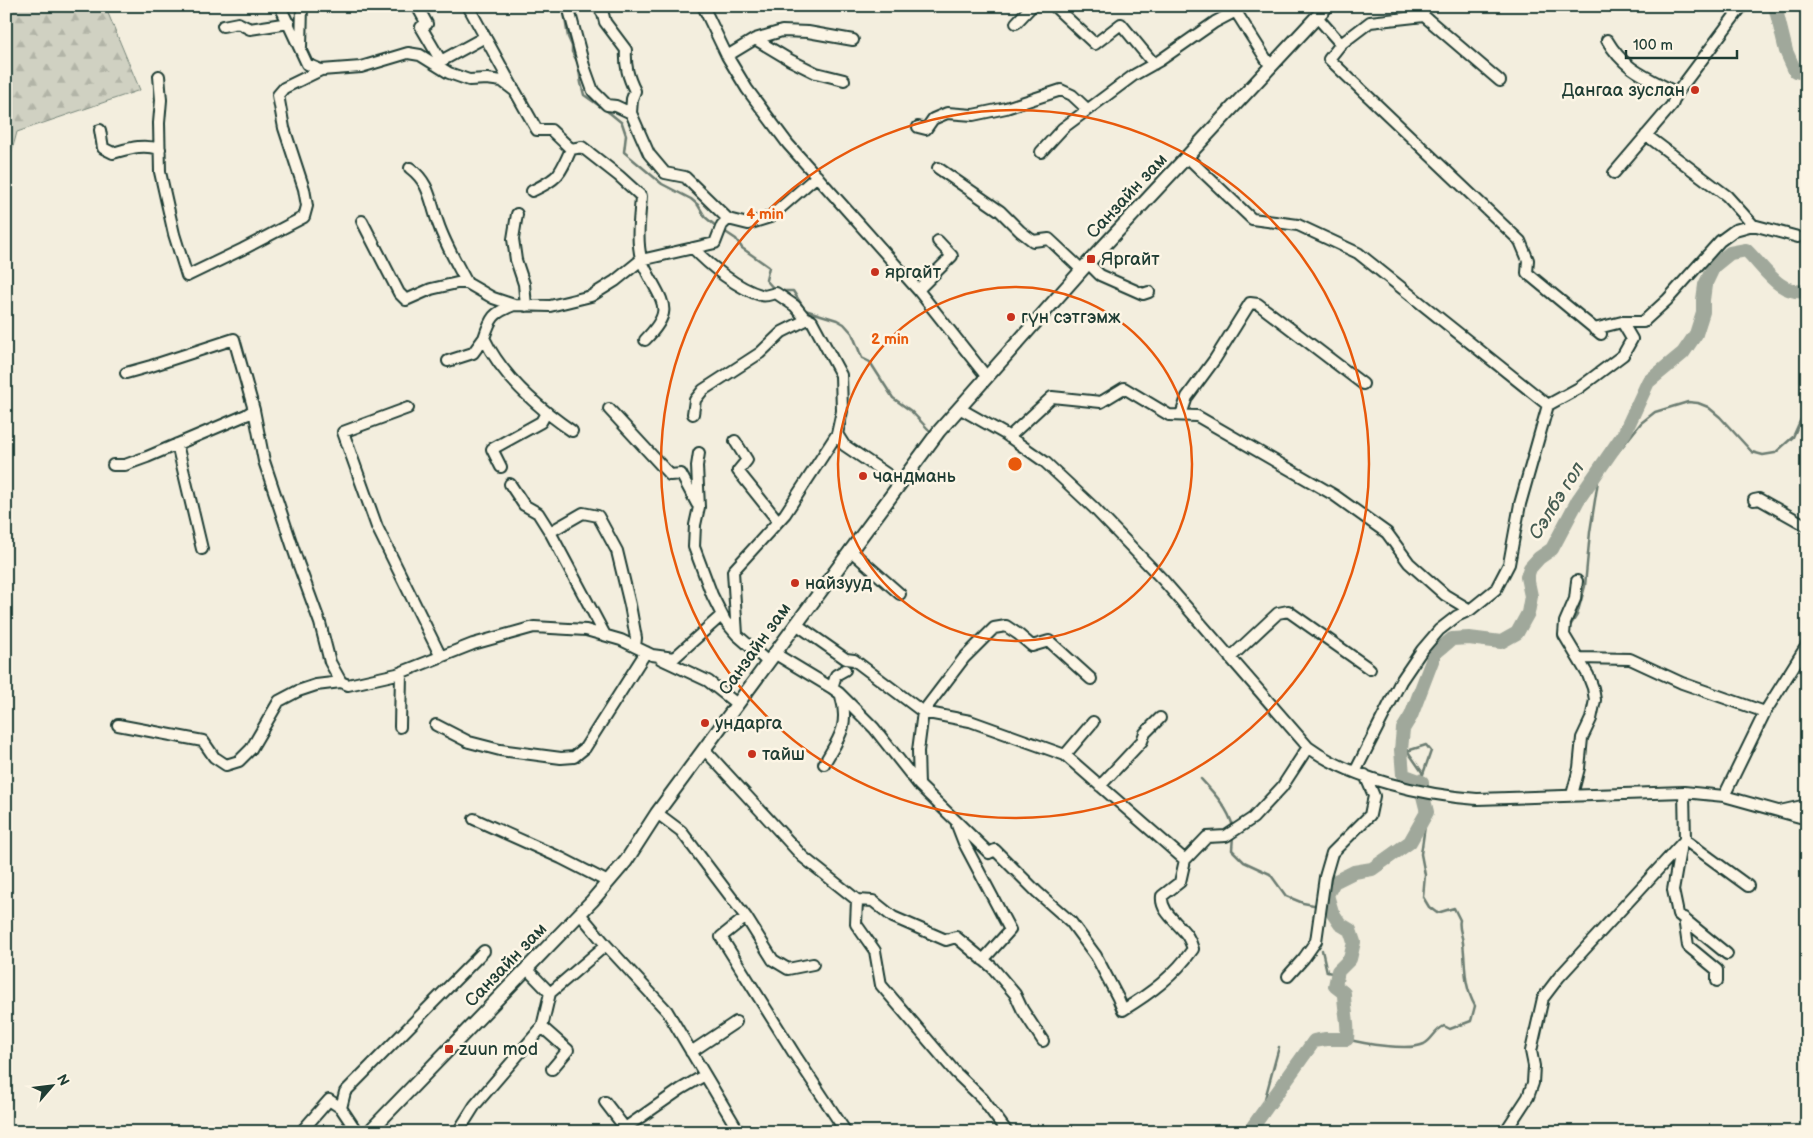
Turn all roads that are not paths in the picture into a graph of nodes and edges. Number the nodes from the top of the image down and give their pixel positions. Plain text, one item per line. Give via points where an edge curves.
1 (280, 6) edge
2 (302, 6) edge
3 (417, 6) edge
4 (468, 6) edge
5 (568, 6) edge
6 (598, 6) edge
7 (703, 6) edge
8 (1032, 6) edge
9 (1054, 6) edge
10 (1070, 6) edge
11 (1327, 6) edge
12 (1742, 6) edge
13 (1234, 8) edge
14 (1317, 17) junction
15 (1071, 21) junction
16 (288, 23) junction
17 (1016, 23) dead end
18 (223, 26) dead end
19 (485, 37) junction
20 (755, 39) junction
21 (853, 40) dead end
22 (1607, 40) dead end
23 (1341, 44) junction
24 (301, 50) junction
25 (727, 56) junction
26 (1154, 64) junction
27 (1271, 67) junction
28 (321, 70) junction
29 (159, 76) dead end
30 (844, 80) dead end
31 (1500, 81) dead end
32 (515, 91) junction
33 (1677, 93) junction
34 (1087, 110) junction
35 (631, 113) junction
36 (918, 127) dead end
37 (100, 130) dead end
38 (1646, 135) junction
39 (160, 149) junction
40 (571, 149) junction
41 (1041, 152) dead end
42 (1187, 158) junction
43 (410, 168) dead end
44 (938, 168) dead end
45 (1614, 173) dead end
46 (816, 176) junction
47 (532, 191) dead end
48 (517, 214) dead end
49 (728, 220) junction
50 (362, 221) dead end
51 (1752, 225) junction
52 (1798, 237) dead end
53 (938, 241) dead end
54 (693, 248) junction
55 (641, 260) junction
56 (1085, 266) junction
57 (467, 283) junction
58 (918, 290) junction
59 (1149, 292) dead end
60 (514, 305) junction
61 (526, 306) junction
62 (808, 319) junction
63 (1622, 322) junction
64 (484, 338) junction
65 (645, 340) dead end
66 (448, 361) dead end
67 (126, 373) dead end
68 (986, 376) junction
69 (1363, 384) dead end
70 (1548, 405) junction
71 (408, 408) dead end
72 (959, 408) junction
73 (609, 409) dead end
74 (254, 410) junction
75 (546, 413) junction
76 (693, 414) dead end
77 (1181, 415) junction
78 (572, 431) dead end
79 (838, 434) junction
80 (1009, 437) junction
81 (735, 442) dead end
82 (177, 444) junction
83 (699, 453) dead end
84 (113, 465) dead end
85 (501, 467) dead end
86 (900, 483) junction
87 (510, 484) dead end
88 (1754, 500) dead end
89 (699, 507) junction
90 (778, 521) junction
91 (1807, 526) edge
92 (550, 532) junction
93 (202, 549) dead end
94 (850, 550) junction
95 (696, 574) dead end
96 (1577, 581) dead end
97 (900, 594) dead end
98 (712, 596) junction
99 (1470, 610) junction
100 (722, 615) junction
101 (796, 624) junction
102 (605, 635) junction
103 (737, 635) junction
104 (1807, 645) edge
105 (635, 647) junction
106 (650, 654) junction
107 (441, 657) junction
108 (771, 658) junction
109 (1230, 658) junction
110 (1578, 658) junction
111 (1370, 669) dead end
112 (845, 670) dead end
113 (401, 673) junction
114 (1091, 679) dead end
115 (341, 682) junction
116 (836, 690) junction
117 (737, 704) junction
118 (923, 712) junction
119 (1765, 712) junction
120 (1160, 718) dead end
121 (1093, 722) dead end
122 (118, 726) dead end
123 (436, 726) dead end
124 (400, 727) dead end
125 (1308, 747) junction
126 (704, 749) junction
127 (1065, 755) junction
128 (824, 764) dead end
129 (1360, 773) junction
130 (919, 785) junction
131 (1100, 786) junction
132 (1684, 792) junction
133 (1572, 795) junction
134 (1724, 796) junction
135 (1807, 805) edge
136 (1779, 812) junction
137 (657, 813) junction
138 (474, 819) dead end
139 (1807, 819) edge
140 (956, 821) junction
141 (1683, 842) junction
142 (1185, 860) junction
143 (608, 882) junction
144 (1748, 886) dead end
145 (857, 900) junction
146 (580, 914) junction
147 (746, 917) junction
148 (1684, 918) junction
149 (606, 945) junction
150 (484, 952) dead end
151 (1727, 954) dead end
152 (983, 960) junction
153 (813, 964) dead end
154 (527, 969) junction
155 (1288, 976) dead end
156 (1717, 981) dead end
157 (550, 993) junction
158 (736, 1022) dead end
159 (542, 1027) junction
160 (1043, 1041) dead end
161 (691, 1052) junction
162 (552, 1069) dead end
163 (705, 1075) junction
164 (605, 1102) dead end
165 (341, 1108) junction
166 (301, 1132) edge
167 (357, 1132) edge
168 (369, 1132) edge
169 (458, 1132) edge
170 (739, 1132) edge
171 (846, 1132) edge
172 (1007, 1132) edge
173 (1505, 1132) edge

1 - 16 street
2 - 24 street
3 - 19 street via 427,24 420,27 441,61
4 - 19 street
5 - 35 street via 593,91 607,105
6 - 35 street via 626,50 625,64 635,91
7 - 25 street
8 - 17 street
9 - 15 street
10 - 15 street
11 - 14 main road, Санзайн зам
12 - 33 street
13 - 26 street
13 - 27 street
14 - 23 street
14 - 27 main road, Санзайн зам
15 - 26 street via 1095,44 1121,24
16 - 18 street via 250,29 238,24
16 - 24 street
19 - 32 street
20 - 21 street via 782,32 808,32
20 - 25 street
20 - 30 street via 816,73
22 - 33 street via 1629,68
23 - 31 street via 1370,22 1424,16
23 - 63 street via 1329,59 1520,241 1528,260 1527,274 1598,331
24 - 28 street via 307,64
25 - 46 street via 747,89
26 - 34 street
27 - 42 main road, Санзайн зам
28 - 32 street via 361,67 408,53 420,55 449,74 469,80 487,78 502,81
28 - 39 street via 284,88 278,95 284,128 304,190 307,206 304,217 187,276 163,190
29 - 39 street
32 - 40 street via 537,130 551,130
33 - 38 street via 1672,105
34 - 36 street via 1072,95 1061,90 973,116 947,113 933,119 926,128
34 - 41 street via 1063,128
35 - 49 street via 649,154 665,172 685,177
37 - 39 street via 103,148 113,153 147,146
38 - 45 street
38 - 51 street via 1727,196
40 - 47 street via 554,180
40 - 55 street via 582,147 641,196
42 - 56 main road, Санзайн зам
42 - 70 street via 1252,219 1298,225 1358,254
43 - 57 street via 420,176 430,196 438,223
44 - 56 street via 1000,211 1033,241 1049,239
46 - 49 street via 770,217 748,224
46 - 58 street
48 - 61 street via 513,239
49 - 54 street via 722,225 715,243
50 - 57 street via 399,293 406,300 431,289
51 - 52 street
51 - 63 street via 1735,230 1720,241 1643,322
53 - 58 street via 952,256
54 - 55 street
54 - 62 street via 744,288 762,296 776,293
55 - 61 street via 592,296 550,306
55 - 65 street via 664,304 663,316
56 - 59 street via 1143,294
56 - 68 main road, Санзайн зам
57 - 60 street via 493,298
58 - 68 street
60 - 61 street
60 - 64 street via 491,318
62 - 76 street via 782,332 760,353 703,390 695,400
62 - 79 street via 823,338 841,374 842,411
63 - 70 street via 1632,339 1623,355 1579,388
64 - 66 street via 473,353
64 - 75 street via 514,382
67 - 74 street via 234,339
68 - 72 main road, Санзайн зам
69 - 77 street via 1258,304 1250,303 1187,397
70 - 99 street via 1520,504 1509,564 1496,589
71 - 107 street via 343,432 377,527
72 - 80 street
72 - 86 main road, Санзайн зам
73 - 89 street via 670,475 681,474
74 - 82 street
74 - 115 street via 264,461 320,623 330,662
75 - 78 street
75 - 85 street via 541,422 492,449
77 - 80 street via 1168,415 1124,388 1101,402 1052,396
77 - 99 street via 1197,416 1334,495 1387,533 1409,563 1444,595
79 - 86 street via 844,445
79 - 90 street
80 - 109 street via 1045,462 1094,508 1150,566
81 - 90 street via 747,460 738,471
82 - 84 street via 125,465
82 - 93 street
83 - 89 street
86 - 94 main road, Санзайн зам
87 - 92 street via 524,505 538,513
88 - 91 street via 1759,499
89 - 98 street via 694,547
90 - 103 street via 733,571
92 - 102 street
92 - 105 street via 583,513 598,516 617,551 630,605
94 - 97 street
94 - 101 main road, Санзайн зам
95 - 98 street
96 - 110 street via 1564,635
98 - 100 street
99 - 129 street via 1439,630 1401,681
100 - 103 street
100 - 106 street via 674,658
101 - 108 main road, Санзайн зам
101 - 118 street via 846,659 854,660
102 - 105 street
102 - 107 street via 586,630 534,627 473,644
103 - 108 street
104 - 119 street
105 - 106 street
106 - 117 street via 708,681
106 - 123 street via 585,748 574,757 500,750 469,742
107 - 113 street
108 - 116 street
108 - 117 main road, Санзайн зам
109 - 111 street via 1278,613 1288,610
109 - 125 street
110 - 119 street via 1630,659 1682,683
110 - 133 street via 1593,688 1595,700 1582,738
112 - 116 street via 836,675
113 - 115 street via 348,685
113 - 124 street
114 - 118 street via 1049,641 1032,646 1006,626 994,628 964,658
115 - 122 street via 316,685 279,702 250,749 239,761 226,765 214,758 203,741
116 - 128 street via 845,711 844,728
116 - 130 street via 874,728
117 - 126 main road, Санзайн зам
118 - 127 street via 970,721
118 - 130 street via 918,752
119 - 134 street
120 - 131 street
121 - 127 street
125 - 129 street via 1335,764
125 - 142 street via 1282,788 1253,818 1226,836 1207,837
126 - 137 main road, Санзайн зам
126 - 145 street via 803,857
127 - 131 street
129 - 133 street via 1447,797
129 - 155 street via 1374,796 1370,815 1332,853 1325,877 1316,941
130 - 140 street
131 - 142 street
132 - 133 street
132 - 134 street
132 - 141 street
134 - 136 street
135 - 136 street
136 - 139 street
137 - 143 main road, Санзайн зам via 626,861
137 - 147 street via 681,831
138 - 143 street
140 - 142 street via 989,853 995,850 1071,922 1096,956 1123,1010 1164,982 1193,949 1188,936 1161,903 1162,896 1180,882
140 - 152 street via 964,843 1010,930
141 - 144 street
141 - 148 street via 1673,890 1678,914
141 - 173 street via 1547,991 1532,1051 1533,1083 1528,1097
143 - 146 main road, Санзайн зам
145 - 152 street via 873,901 893,917 946,940 956,937
145 - 172 street via 856,924 874,951 881,985 956,1073 982,1098
146 - 149 street
146 - 154 main road, Санзайн зам
147 - 153 street via 773,960 788,969
147 - 171 street via 721,937 794,1056
148 - 151 street
148 - 156 street via 1688,946 1717,970
149 - 157 street
149 - 161 street via 666,1011
150 - 165 street via 346,1092
152 - 160 street via 1015,994
154 - 157 street
154 - 168 main road, Санзайн зам
157 - 159 street
158 - 161 street
159 - 162 street via 568,1050
159 - 169 street via 475,1106
161 - 163 street
163 - 164 street via 625,1128
163 - 170 street
165 - 166 street via 330,1100
165 - 167 street

